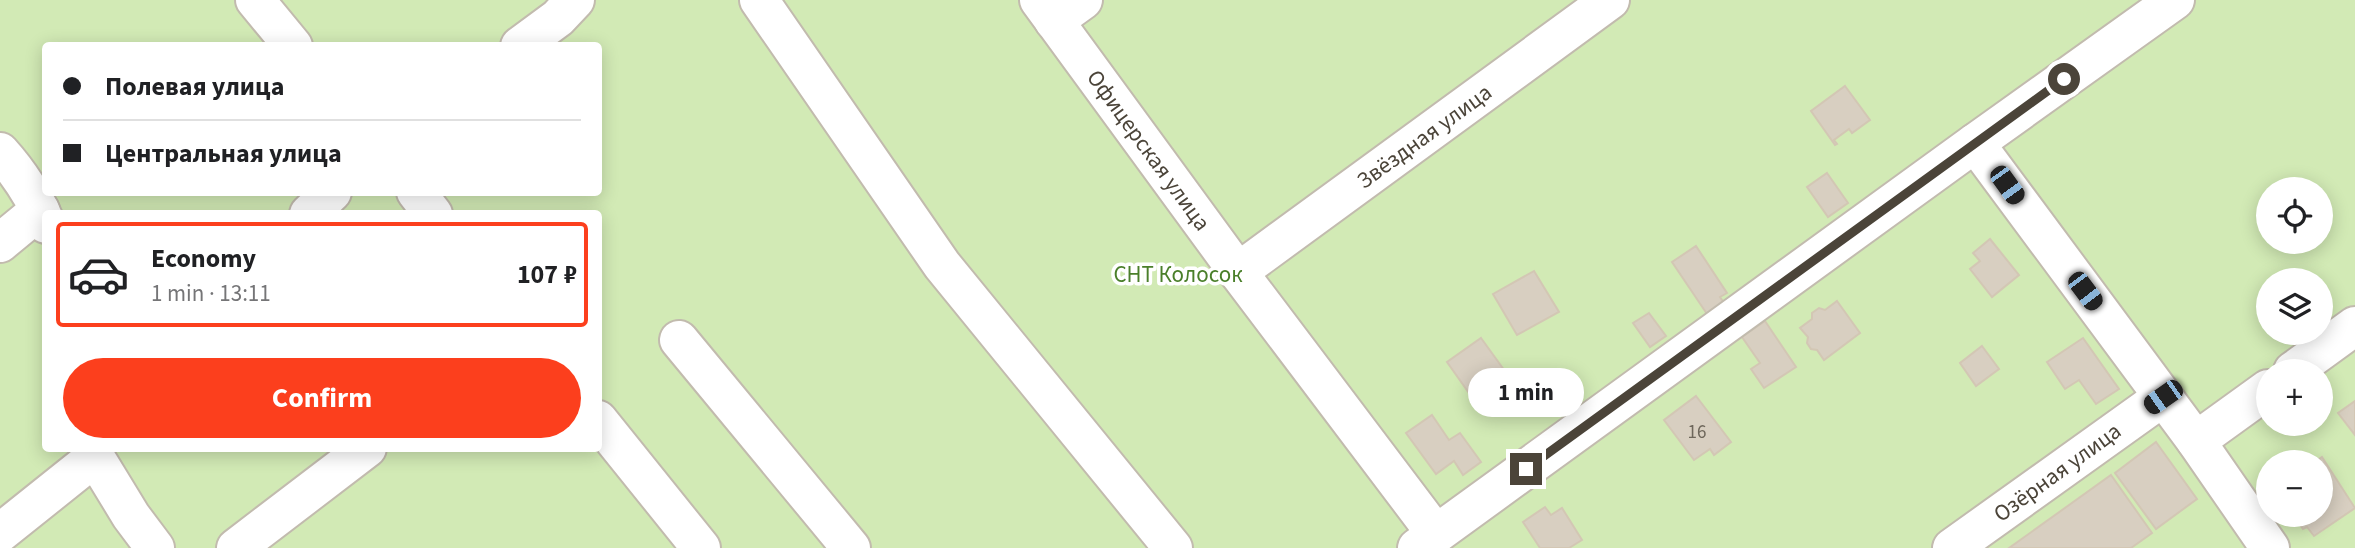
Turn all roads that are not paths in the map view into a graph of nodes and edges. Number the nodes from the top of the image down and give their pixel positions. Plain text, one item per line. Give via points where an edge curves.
1 (255, 0) edge
2 (575, 0) edge
3 (759, 0) edge
4 (1609, 0) edge
5 (2175, 0) edge
6 (1059, 7) edge
7 (290, 42) edge
8 (525, 42) edge
9 (1975, 143) junction
10 (0, 152) edge
11 (328, 196) edge
12 (419, 196) edge
13 (313, 210) edge
14 (430, 210) edge
15 (42, 215) edge
16 (42, 218) edge
17 (0, 243) edge
18 (1238, 272) junction
19 (2355, 326) edge
20 (679, 340) dead end
21 (2310, 359) edge
22 (2163, 397) junction
23 (2256, 398) edge
24 (602, 425) edge
25 (2196, 442) junction
26 (95, 452) edge
27 (362, 452) edge
28 (0, 533) edge
29 (1427, 541) edge
30 (155, 548) edge
31 (236, 548) edge
32 (701, 548) edge
33 (850, 548) edge
34 (1173, 548) edge
35 (1951, 548) edge
36 (2270, 548) edge

1 - 7 street
2 - 8 street
3 - 34 street via 942,265
4 - 18 street, Звёздная улица
5 - 9 street
6 - 18 street, Офицерская улица
9 - 22 street
9 - 29 street
10 - 15 street via 16,169
11 - 13 street
12 - 14 street
16 - 17 street
18 - 29 street, Офицерская улица
19 - 21 street
20 - 33 street
22 - 25 street
22 - 35 street, Озёрная улица
23 - 25 street
24 - 32 street
25 - 36 street
26 - 28 street
26 - 30 street
27 - 31 street

